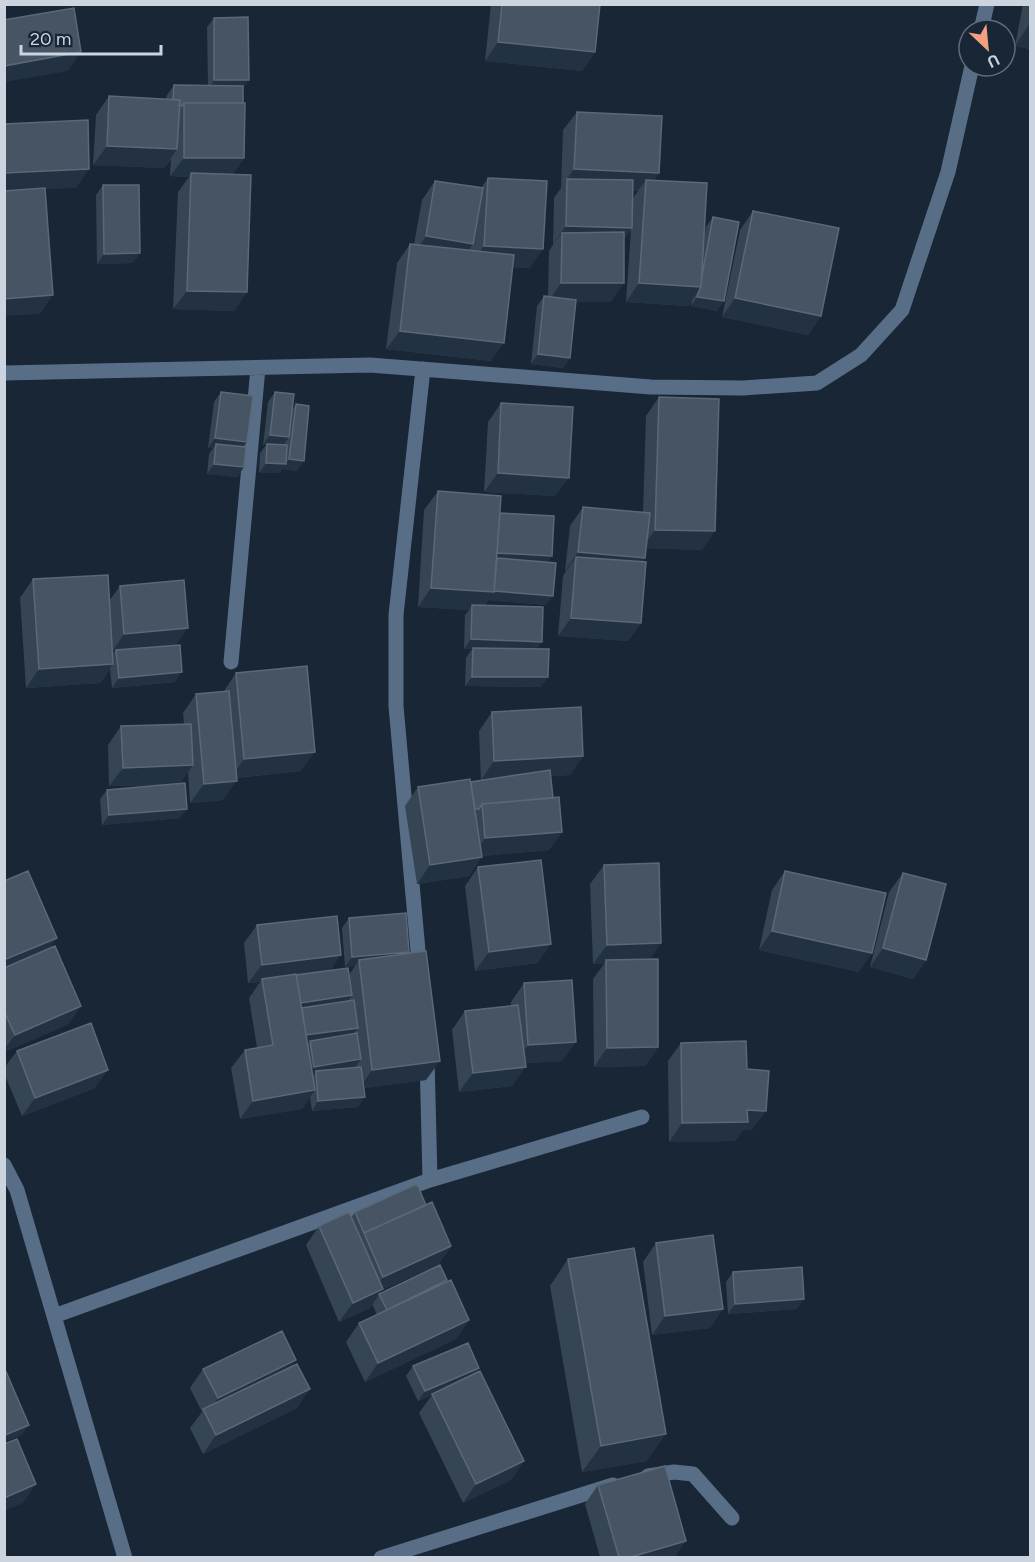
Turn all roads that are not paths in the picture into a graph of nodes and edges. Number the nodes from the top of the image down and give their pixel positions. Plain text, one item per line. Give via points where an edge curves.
1 (969, 78) edge
2 (258, 368) junction
3 (423, 369) junction
4 (4, 373) edge
5 (231, 662) dead end
6 (421, 988) edge
7 (426, 1046) edge
8 (642, 1117) dead end
9 (4, 1165) edge
10 (430, 1180) junction
11 (54, 1316) junction
12 (732, 1518) dead end
13 (124, 1557) edge
14 (381, 1557) edge

1 - 3 street via 948,172 902,310 861,355 817,382 743,388 651,387
2 - 3 street via 370,365
2 - 4 street
2 - 5 street
3 - 6 street via 396,615 396,706
7 - 10 street
8 - 10 street
9 - 11 street via 17,1190
10 - 11 street
11 - 13 street
12 - 14 street via 693,1473 674,1472 640,1477

